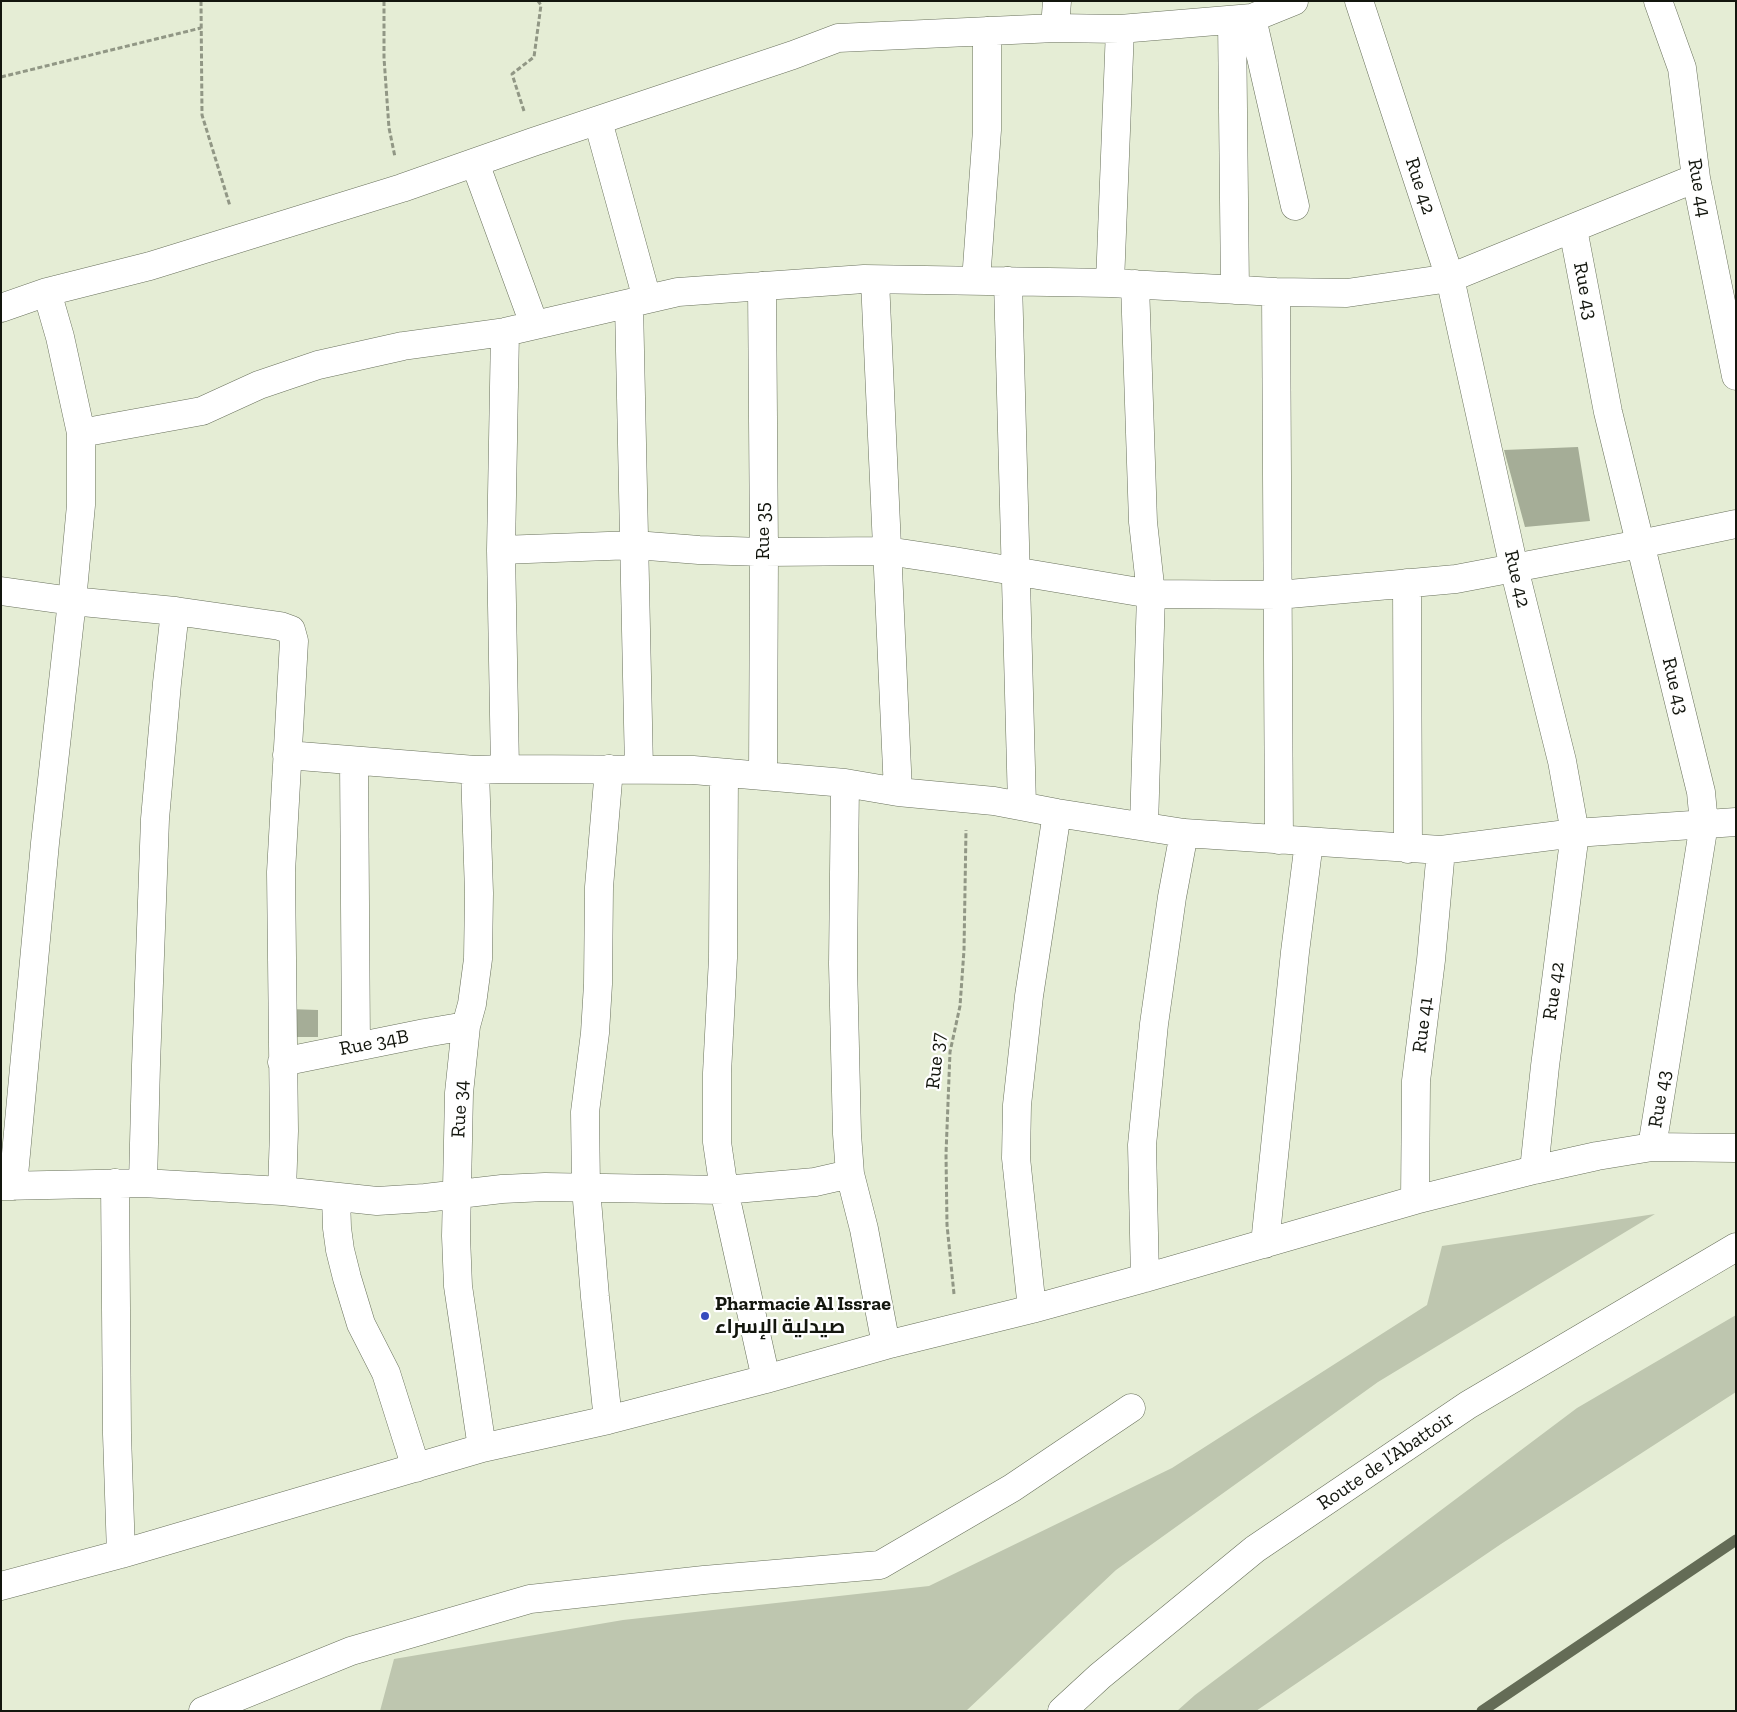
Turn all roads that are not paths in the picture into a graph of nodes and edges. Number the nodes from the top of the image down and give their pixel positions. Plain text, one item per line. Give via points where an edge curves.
1 (1294, 1) edge
2 (1359, 1) edge
3 (1658, 1) edge
4 (1056, 14) edge
5 (1242, 19) junction
6 (1120, 29) junction
7 (987, 31) junction
8 (598, 121) junction
9 (475, 163) junction
10 (1696, 178) junction
11 (1295, 206) dead end
12 (1573, 229) junction
13 (1450, 278) junction
14 (875, 280) junction
15 (976, 281) junction
16 (1008, 281) junction
17 (1122, 283) junction
18 (762, 286) junction
19 (1235, 290) junction
20 (47, 292) junction
21 (1276, 292) junction
22 (638, 301) junction
23 (1, 308) edge
24 (534, 324) junction
25 (506, 332) junction
26 (1736, 376) edge
27 (80, 432) junction
28 (1736, 524) edge
29 (1640, 544) junction
30 (635, 545) junction
31 (501, 550) junction
32 (887, 551) junction
33 (764, 552) junction
34 (1514, 568) junction
35 (1016, 571) junction
36 (1407, 583) junction
37 (1, 591) edge
38 (1151, 594) junction
39 (1278, 595) junction
40 (72, 601) junction
41 (176, 611) junction
42 (287, 755) junction
43 (354, 761) junction
44 (505, 768) junction
45 (609, 769) junction
46 (639, 769) junction
47 (476, 770) junction
48 (724, 773) junction
49 (762, 776) junction
50 (846, 783) junction
51 (898, 792) junction
52 (1022, 805) junction
53 (1057, 813) junction
54 (1736, 822) edge
55 (1704, 824) junction
56 (1144, 826) junction
57 (1184, 833) junction
58 (1575, 833) junction
59 (1279, 840) junction
60 (1309, 842) junction
61 (1408, 849) junction
62 (1441, 850) junction
63 (466, 1026) junction
64 (356, 1046) junction
65 (282, 1062) junction
66 (1652, 1147) junction
67 (1736, 1148) edge
68 (1534, 1170) junction
69 (850, 1174) junction
70 (115, 1183) junction
71 (144, 1183) junction
72 (7, 1186) edge
73 (586, 1188) junction
74 (724, 1190) junction
75 (282, 1191) junction
76 (457, 1195) junction
77 (336, 1197) junction
78 (1415, 1200) junction
79 (1265, 1244) junction
80 (1736, 1246) edge
81 (1144, 1278) junction
82 (1032, 1309) junction
83 (886, 1345) junction
84 (766, 1379) junction
85 (1131, 1408) dead end
86 (608, 1420) junction
87 (482, 1448) junction
88 (416, 1468) junction
89 (121, 1554) junction
90 (1, 1586) edge
91 (203, 1711) edge
92 (1062, 1711) edge

1 - 5 street
2 - 13 street, Rue 42
3 - 10 street, Rue 44 via 1682,68
4 - 6 street
4 - 7 street
5 - 6 street
5 - 11 street
5 - 19 street
6 - 17 street
7 - 8 street via 838,38
7 - 15 street via 987,130
8 - 9 street
8 - 22 street
9 - 20 street via 240,239
9 - 24 street
10 - 12 street
10 - 26 street, Rue 44
12 - 13 street
12 - 29 street, Rue 43 via 1608,412
13 - 21 street via 1347,292
13 - 34 street, Rue 42
14 - 15 street
14 - 18 street
14 - 32 street
15 - 16 street
16 - 17 street
16 - 35 street
17 - 19 street
17 - 38 street
18 - 22 street via 678,292
18 - 33 street, Rue 35
19 - 21 street
20 - 23 street
20 - 27 street
21 - 39 street
22 - 24 street
22 - 30 street
24 - 25 street
25 - 27 street via 403,346 318,364 259,385 202,411
25 - 31 street
27 - 40 street via 80,505
28 - 29 street
29 - 34 street
29 - 55 street, Rue 43 via 1701,792
30 - 31 street
30 - 33 street
30 - 46 street
31 - 44 street
32 - 33 street
32 - 35 street
32 - 51 street
33 - 49 street, Rue 35
34 - 36 street via 1456,579
34 - 58 street, Rue 42 via 1562,761
35 - 38 street
35 - 52 street
36 - 39 street
36 - 61 street
37 - 40 street
38 - 39 street
38 - 56 street
39 - 59 street
40 - 41 street
40 - 72 street
41 - 42 street via 291,630 294,641
41 - 71 street via 155,820
42 - 43 street
42 - 65 street via 281,872
43 - 47 street
43 - 64 street
44 - 45 street
44 - 47 street
45 - 46 street
45 - 73 street via 599,886 596,1023 585,1112
46 - 48 street
47 - 63 street, Rue 34 via 478,959
48 - 49 street
48 - 74 street via 723,958 717,1142
49 - 50 street
50 - 51 street
50 - 69 street via 843,964
51 - 52 street
52 - 53 street
53 - 56 street
53 - 82 street via 1029,996 1017,1105 1016,1158
54 - 55 street
55 - 58 street
55 - 66 street, Rue 43
56 - 57 street
57 - 59 street
57 - 81 street via 1154,1024 1142,1145
58 - 62 street
58 - 68 street, Rue 42 via 1544,1066
59 - 60 street
60 - 61 street
60 - 79 street
61 - 62 street
62 - 78 street, Rue 41 via 1416,1081
63 - 64 street, Rue 34B
63 - 76 street, Rue 34
64 - 65 street, Rue 34B
65 - 75 street
66 - 67 street
66 - 68 street
68 - 78 street
69 - 74 street via 814,1182
69 - 83 street
70 - 71 street
70 - 72 street
70 - 89 street
71 - 75 street
73 - 74 street
73 - 76 street via 502,1189
73 - 86 street
74 - 84 street
75 - 77 street
76 - 77 street via 377,1201
76 - 87 street, Rue 34 via 458,1286
77 - 88 street via 337,1228 347,1278 362,1324 386,1373
78 - 79 street
79 - 81 street
80 - 92 street, Route de l’Abattoir via 1468,1405 1255,1549
81 - 82 street
82 - 83 street
83 - 84 street
84 - 86 street
85 - 91 street via 1012,1488 880,1564 530,1599 352,1651
86 - 87 street
87 - 88 street
88 - 89 street
89 - 90 street

